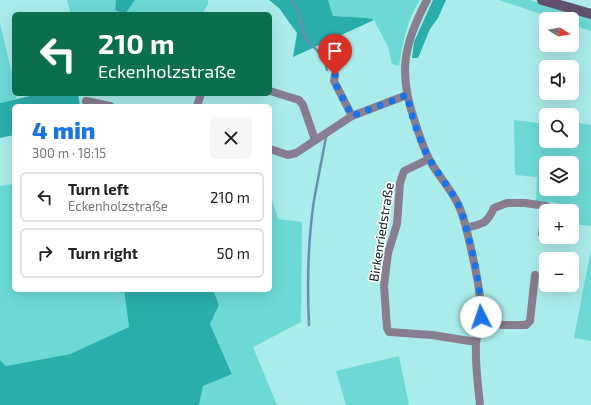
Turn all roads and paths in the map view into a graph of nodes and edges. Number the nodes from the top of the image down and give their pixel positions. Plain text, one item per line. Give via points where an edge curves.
1 (427, 0) edge
2 (542, 0) edge
3 (591, 14) edge
4 (335, 75) dead end
5 (272, 92) edge
6 (407, 95) junction
7 (86, 100) edge
8 (102, 104) edge
9 (352, 116) junction
10 (315, 140) junction
11 (272, 150) edge
12 (430, 159) junction
13 (539, 205) edge
14 (466, 228) junction
15 (535, 275) dead end
16 (481, 321) junction
17 (476, 342) junction
18 (480, 405) edge

1 - 6 street via 408,47 404,74
2 - 3 main road
4 - 9 street via 334,81
5 - 10 street via 299,100
6 - 9 street
6 - 12 street via 417,129
7 - 8 street
9 - 10 street
10 - 11 street via 296,153 288,155
12 - 14 street via 457,202
12 - 17 street, Birkenriedstraße via 404,171 400,183 397,224 388,253 384,286 387,328 389,332
13 - 14 street via 507,203 494,208 490,219
14 - 16 street via 476,272
15 - 16 street via 530,321 526,325 503,325
16 - 17 street
17 - 18 street

